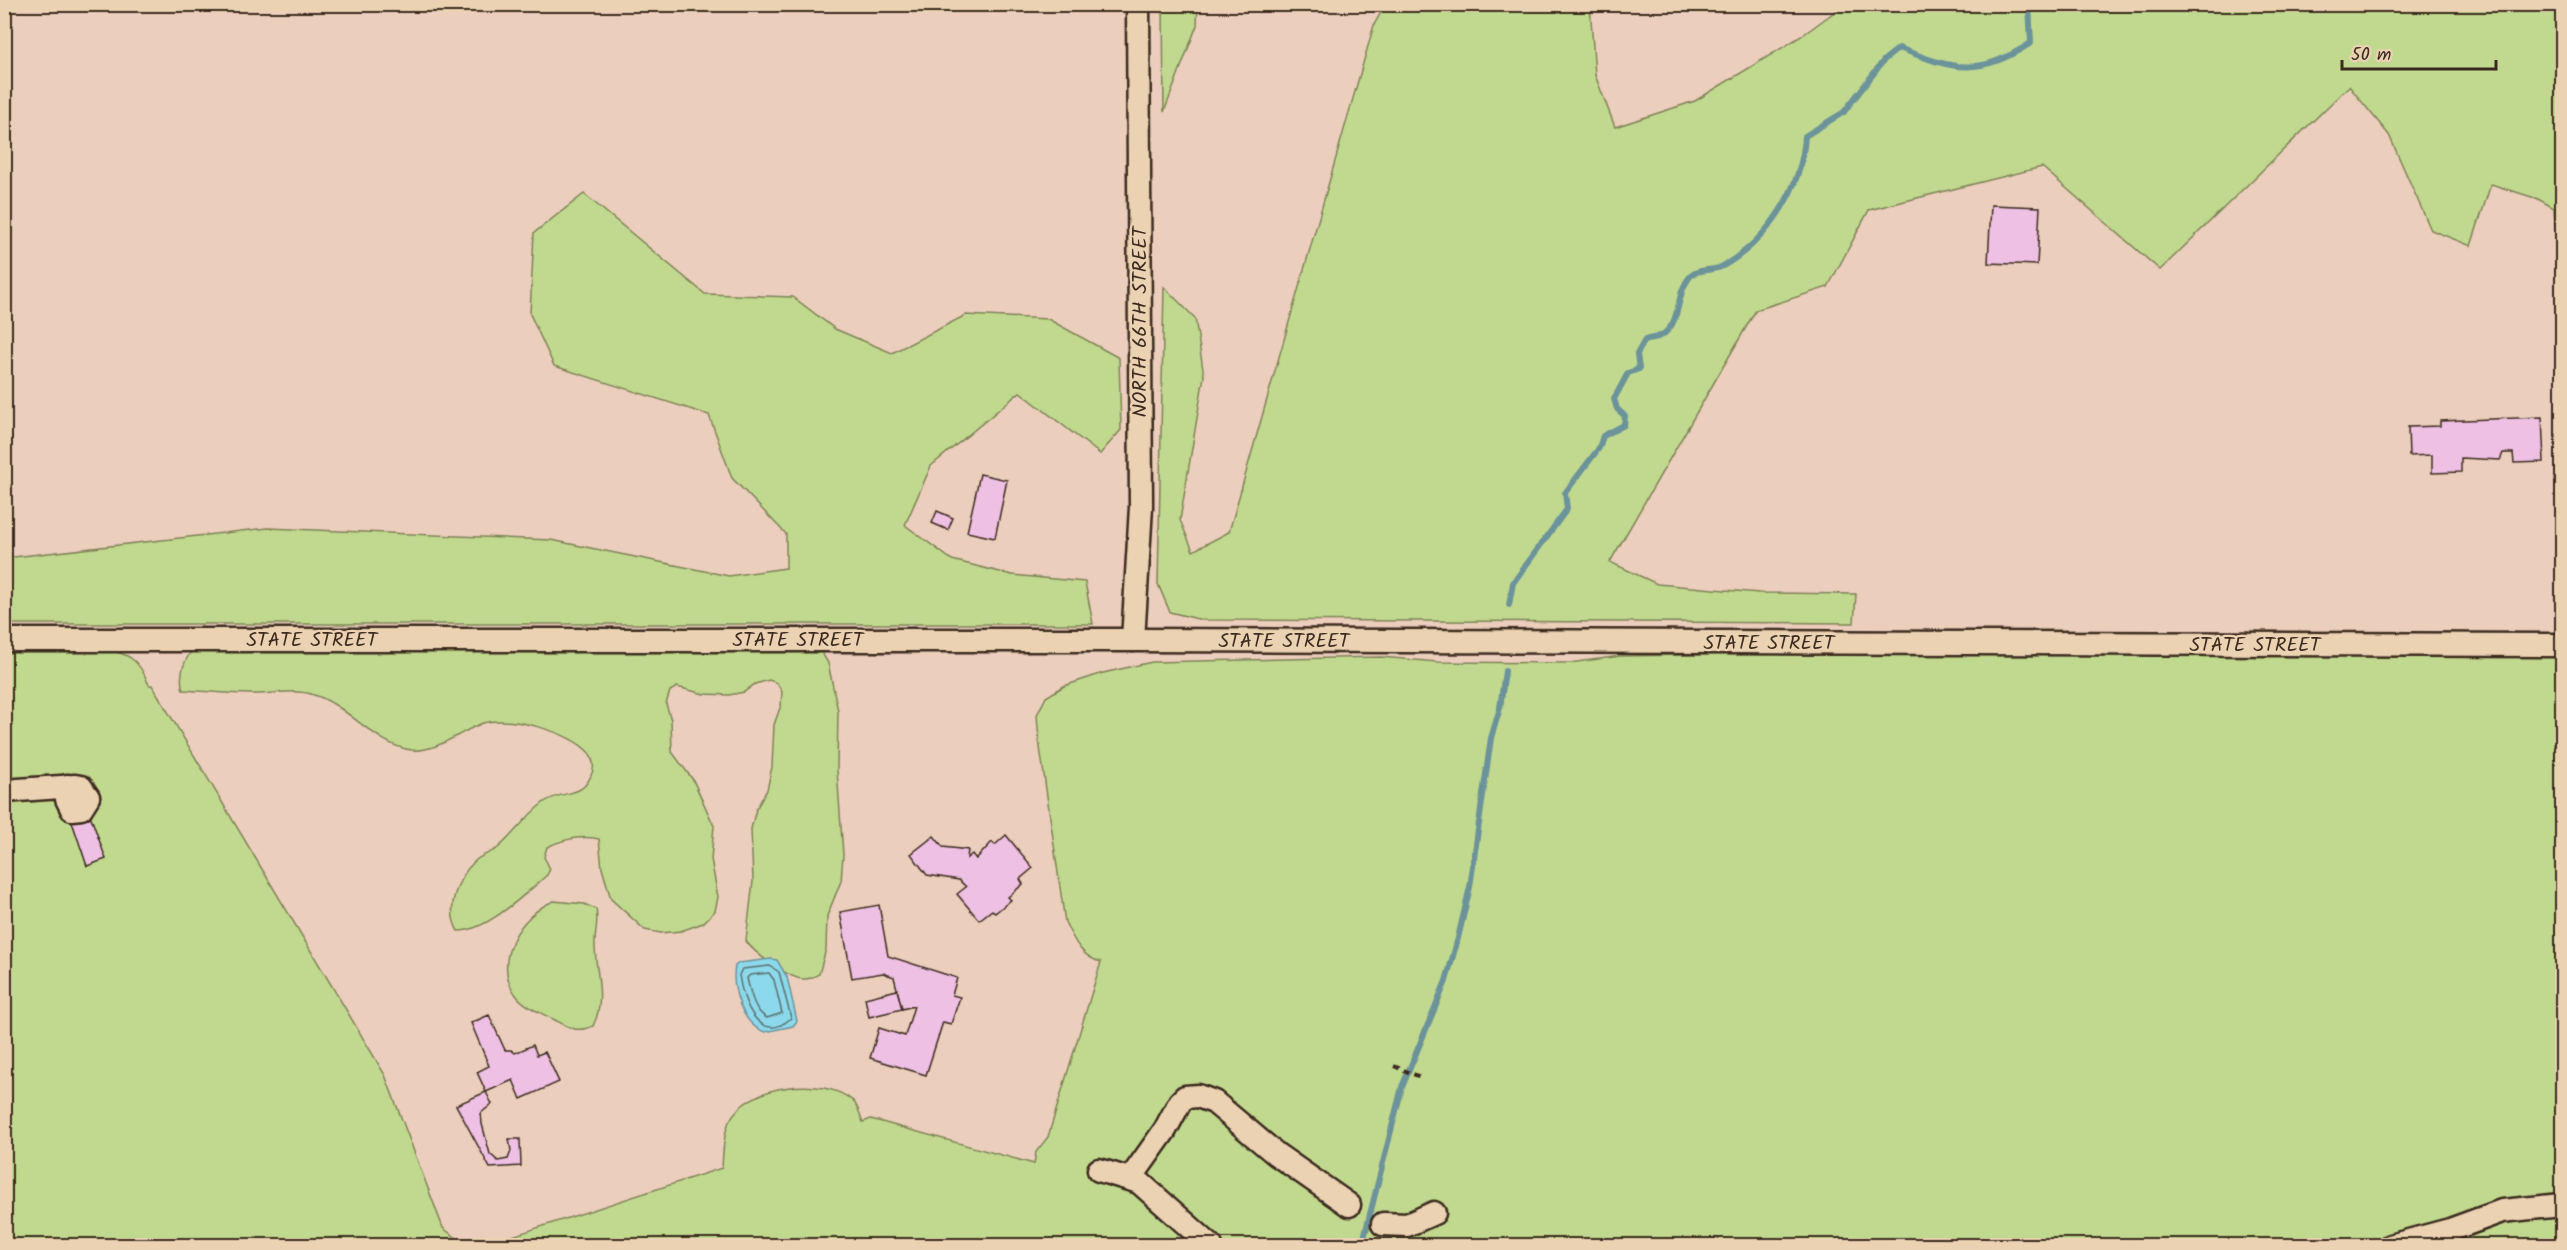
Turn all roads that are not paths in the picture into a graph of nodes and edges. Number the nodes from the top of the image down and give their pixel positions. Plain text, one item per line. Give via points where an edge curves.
1 (1138, 4) edge
2 (4, 640) edge
3 (1133, 640) junction
4 (2562, 645) edge
5 (67, 786) dead end
6 (4, 791) edge
7 (1099, 1170) dead end
8 (1131, 1178) junction
9 (1349, 1205) dead end
10 (2562, 1205) edge
11 (1434, 1213) dead end
12 (1383, 1224) dead end
13 (1211, 1245) edge
14 (2390, 1245) edge

1 - 3 street, NORTH 66TH STREET via 1141,507
2 - 3 street, STATE STREET
3 - 4 street, STATE STREET
5 - 6 street
7 - 8 street
8 - 9 street via 1180,1102 1185,1097 1198,1096 1214,1102 1276,1154
8 - 13 street
10 - 14 street via 2502,1211 2450,1230
11 - 12 street via 1407,1225

